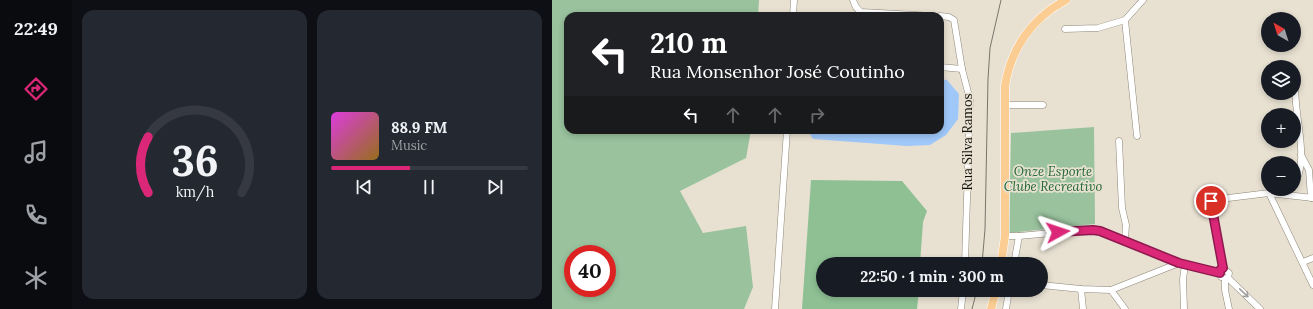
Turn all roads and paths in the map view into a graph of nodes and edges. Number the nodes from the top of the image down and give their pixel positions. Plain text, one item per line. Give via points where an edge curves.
1 (794, 0) edge
2 (853, 0) edge
3 (1066, 0) edge
4 (1143, 0) edge
5 (793, 12) edge
6 (862, 12) edge
7 (944, 16) edge
8 (1124, 20) junction
9 (1064, 29) dead end
10 (944, 68) edge
11 (962, 69) junction
12 (1296, 100) edge
13 (1005, 104) junction
14 (1043, 105) dead end
15 (787, 134) edge
16 (1137, 136) dead end
17 (1119, 141) dead end
18 (1301, 155) joint
19 (1261, 193) edge
20 (1271, 196) edge
21 (1298, 196) edge
22 (1312, 198) edge
23 (1005, 236) junction
24 (1019, 236) junction
25 (1125, 240) junction
26 (965, 257) edge
27 (1002, 257) edge
28 (1015, 257) edge
29 (1313, 258) edge
30 (1303, 262) junction
31 (1182, 264) junction
32 (1221, 271) junction
33 (1226, 278) junction
34 (1313, 285) edge
35 (1048, 286) edge
36 (1081, 289) junction
37 (1112, 290) junction
38 (962, 297) edge
39 (994, 297) edge
40 (1008, 297) edge
41 (776, 309) edge
42 (961, 309) edge
43 (990, 309) edge
44 (1006, 309) edge
45 (1083, 309) edge
46 (1125, 309) edge
47 (1184, 309) edge
48 (1229, 309) edge
49 (1260, 309) edge

1 - 5 street
2 - 6 street via 856,8
3 - 13 main road via 1035,22 1020,42 1007,72
4 - 8 street
7 - 11 street, Rua Silva Ramos via 954,20
8 - 9 street via 1098,28
8 - 16 street
10 - 11 street
11 - 26 street, Rua Silva Ramos via 970,100
12 - 18 street
13 - 14 street
13 - 23 main road
15 - 41 street
17 - 25 street
18 - 22 street via 1309,170
19 - 32 street via 1211,201
20 - 30 street
21 - 22 street
23 - 24 street
23 - 27 main road
24 - 25 street via 1093,230
24 - 28 street
25 - 31 street
29 - 30 street
30 - 34 street
31 - 32 street
31 - 37 street
31 - 47 street
32 - 33 street via 1228,274
33 - 48 street via 1225,290
33 -> 49 street
35 - 36 street
36 - 37 street
36 - 45 street
37 - 46 street
38 - 42 street
39 - 43 main road
40 - 44 street

